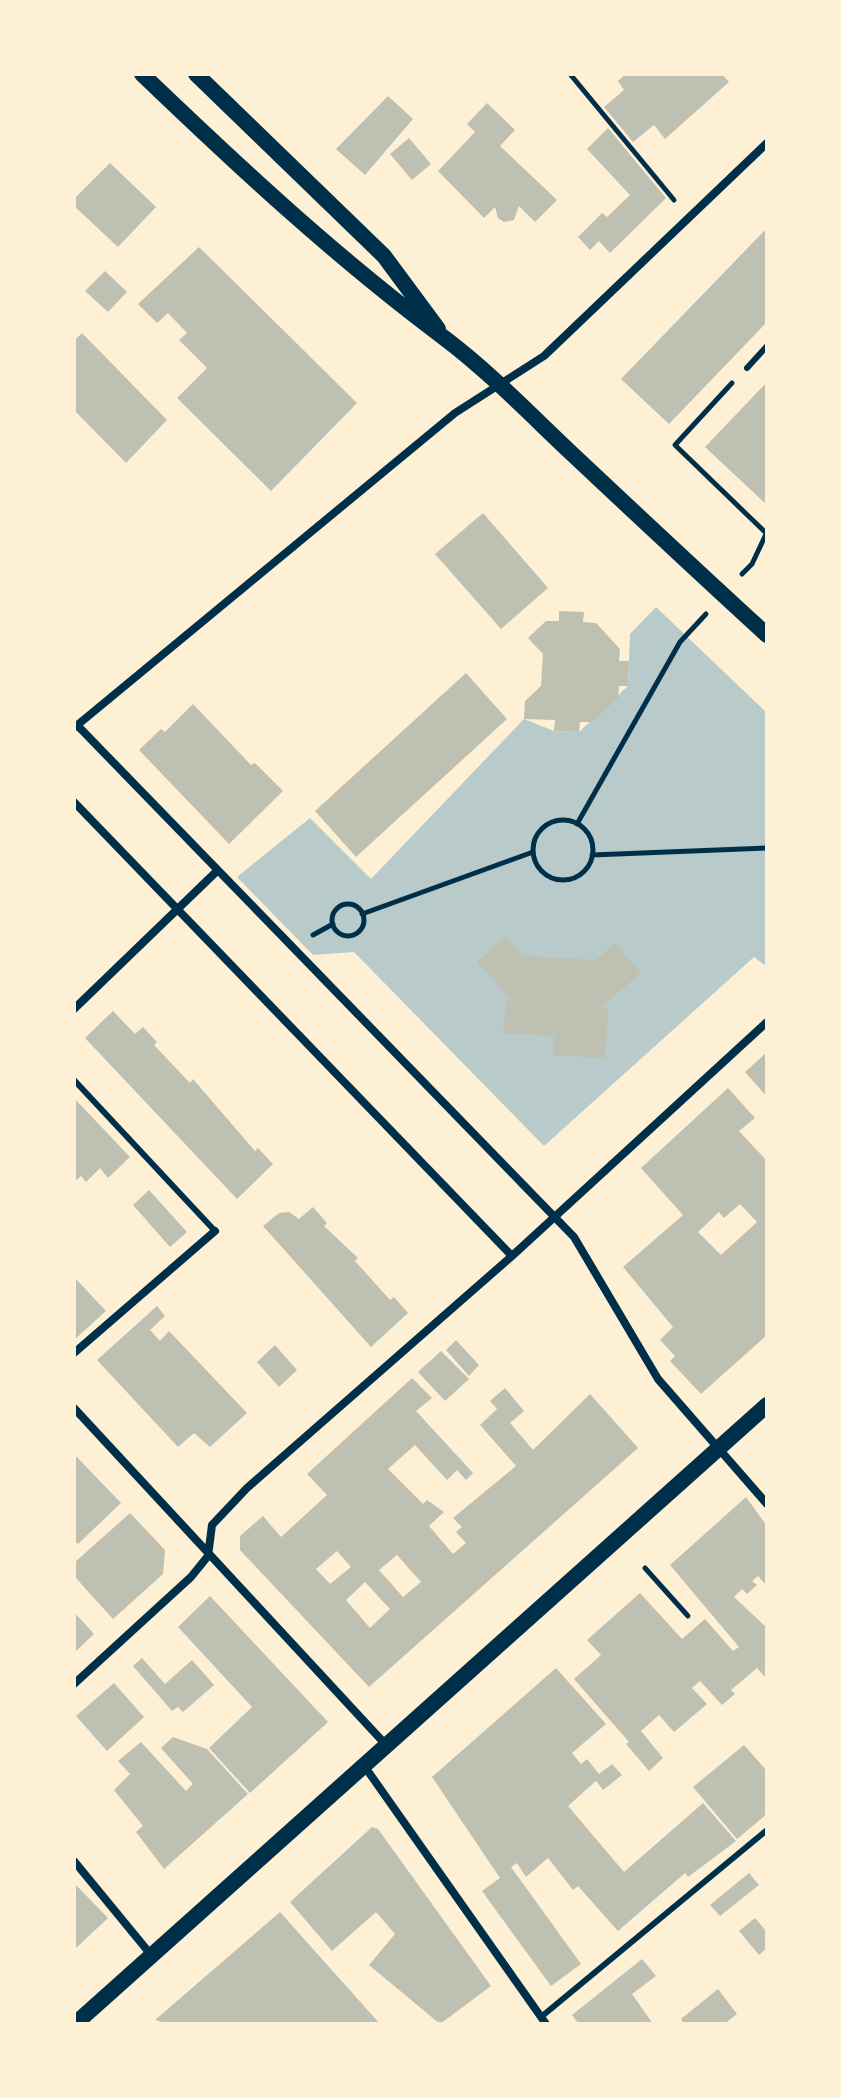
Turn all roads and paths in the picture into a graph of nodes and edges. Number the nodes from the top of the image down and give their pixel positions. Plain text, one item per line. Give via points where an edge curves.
1 (142, 74) edge
2 (196, 74) edge
3 (570, 74) edge
4 (767, 143) edge
5 (689, 218) junction
6 (446, 340) junction
7 (767, 346) edge
8 (747, 368) joint
9 (500, 388) junction
10 (766, 532) edge
11 (723, 594) junction
12 (767, 635) edge
13 (76, 726) edge
14 (74, 802) edge
15 (577, 824) junction
16 (767, 848) edge
17 (533, 852) junction
18 (592, 855) junction
19 (217, 871) junction
20 (178, 910) junction
21 (362, 914) junction
22 (74, 1009) edge
23 (767, 1022) edge
24 (74, 1080) edge
25 (551, 1218) junction
26 (215, 1231) joint
27 (512, 1256) junction
28 (74, 1353) edge
29 (767, 1405) edge
30 (74, 1408) edge
31 (718, 1449) junction
32 (767, 1504) edge
33 (208, 1556) junction
34 (645, 1568) dead end
35 (688, 1616) dead end
36 (74, 1684) edge
37 (388, 1747) junction
38 (365, 1767) junction
39 (767, 1830) edge
40 (74, 1861) edge
41 (152, 1956) junction
42 (544, 2021) edge
43 (75, 2024) edge

1 - 6 main road via 352,266
2 - 6 main road via 384,256
3 - 5 path
4 - 5 street
5 - 9 street via 544,356
6 - 9 main road
7 - 8 lane
8 - 10 path via 675,445
9 - 11 main road
9 - 13 street via 455,413
10 - 11 path via 752,564
11 - 12 main road
11 - 15 path via 680,642
13 - 19 street
14 - 20 street
15 - 17 path via 551,823 537,834
15 - 18 path via 590,837
16 - 18 path
17 - 18 path via 540,869 556,879 576,877
17 - 21 path
19 - 20 street
19 - 25 street
20 - 22 street
20 - 27 street
21 - 21 path via 364,924 358,933 348,936 335,929 334,914 341,907 350,905
23 - 25 street
24 - 26 lane
25 - 27 street
25 - 31 street via 574,1237 658,1379
26 - 28 street
27 - 33 street via 247,1488 212,1525
29 - 31 main road
30 - 33 street
31 - 32 street
31 - 37 main road
33 - 36 street
33 - 37 street
34 - 35 path
37 - 38 main road
38 - 41 main road
38 - 42 street
39 - 42 lane
40 - 41 street
41 - 43 main road

